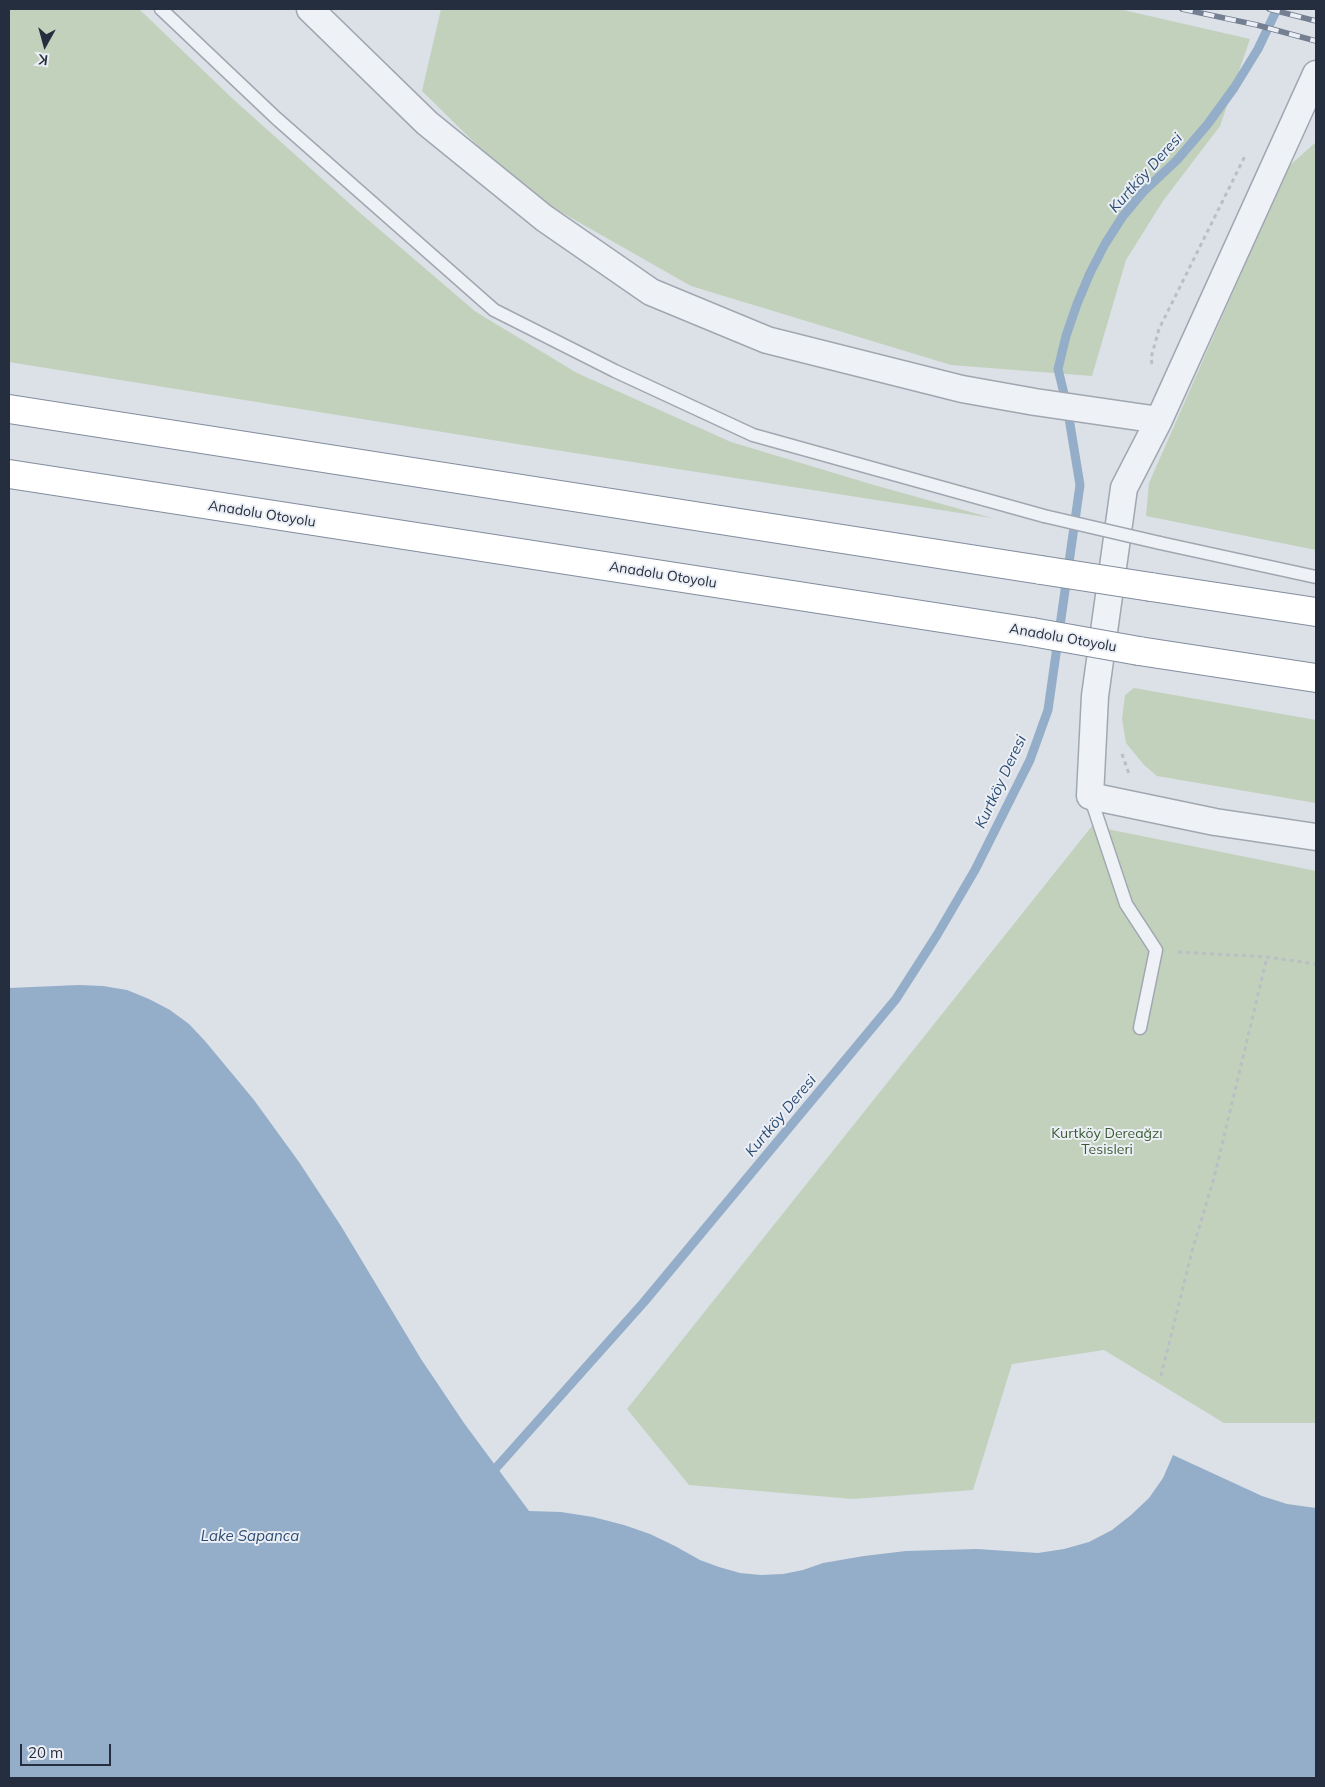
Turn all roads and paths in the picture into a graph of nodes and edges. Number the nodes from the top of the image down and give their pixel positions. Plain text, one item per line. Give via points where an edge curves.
1 (161, 9) edge
2 (310, 9) edge
3 (1316, 74) edge
4 (9, 409) edge
5 (1159, 420) junction
6 (9, 474) edge
7 (9, 485) edge
8 (134, 494) junction
9 (1316, 577) edge
10 (1316, 612) edge
11 (1316, 678) edge
12 (1121, 750) dead end
13 (1136, 777) dead end
14 (1090, 796) junction
15 (1316, 837) edge
16 (1156, 950) junction
17 (1267, 957) junction
18 (1316, 964) edge
19 (1140, 1028) dead end
20 (1161, 1376) dead end

1 - 9 lane, bridge via 276,118 494,310 615,370 753,435 1044,516
2 - 5 street via 427,123 544,218 652,292 767,340 962,389
3 - 5 street
4 - 10 highway, bridge
5 - 14 street via 1124,488 1095,696
6 - 8 highway, Anadolu Otoyolu
7 - 8 lane
8 - 11 highway, Anadolu Otoyolu, bridge
12 - 13 path via 1128,774
14 - 15 street via 1215,822
14 - 16 lane via 1126,904
16 - 17 path
16 - 19 lane
17 - 18 path
17 - 20 path via 1214,1178

